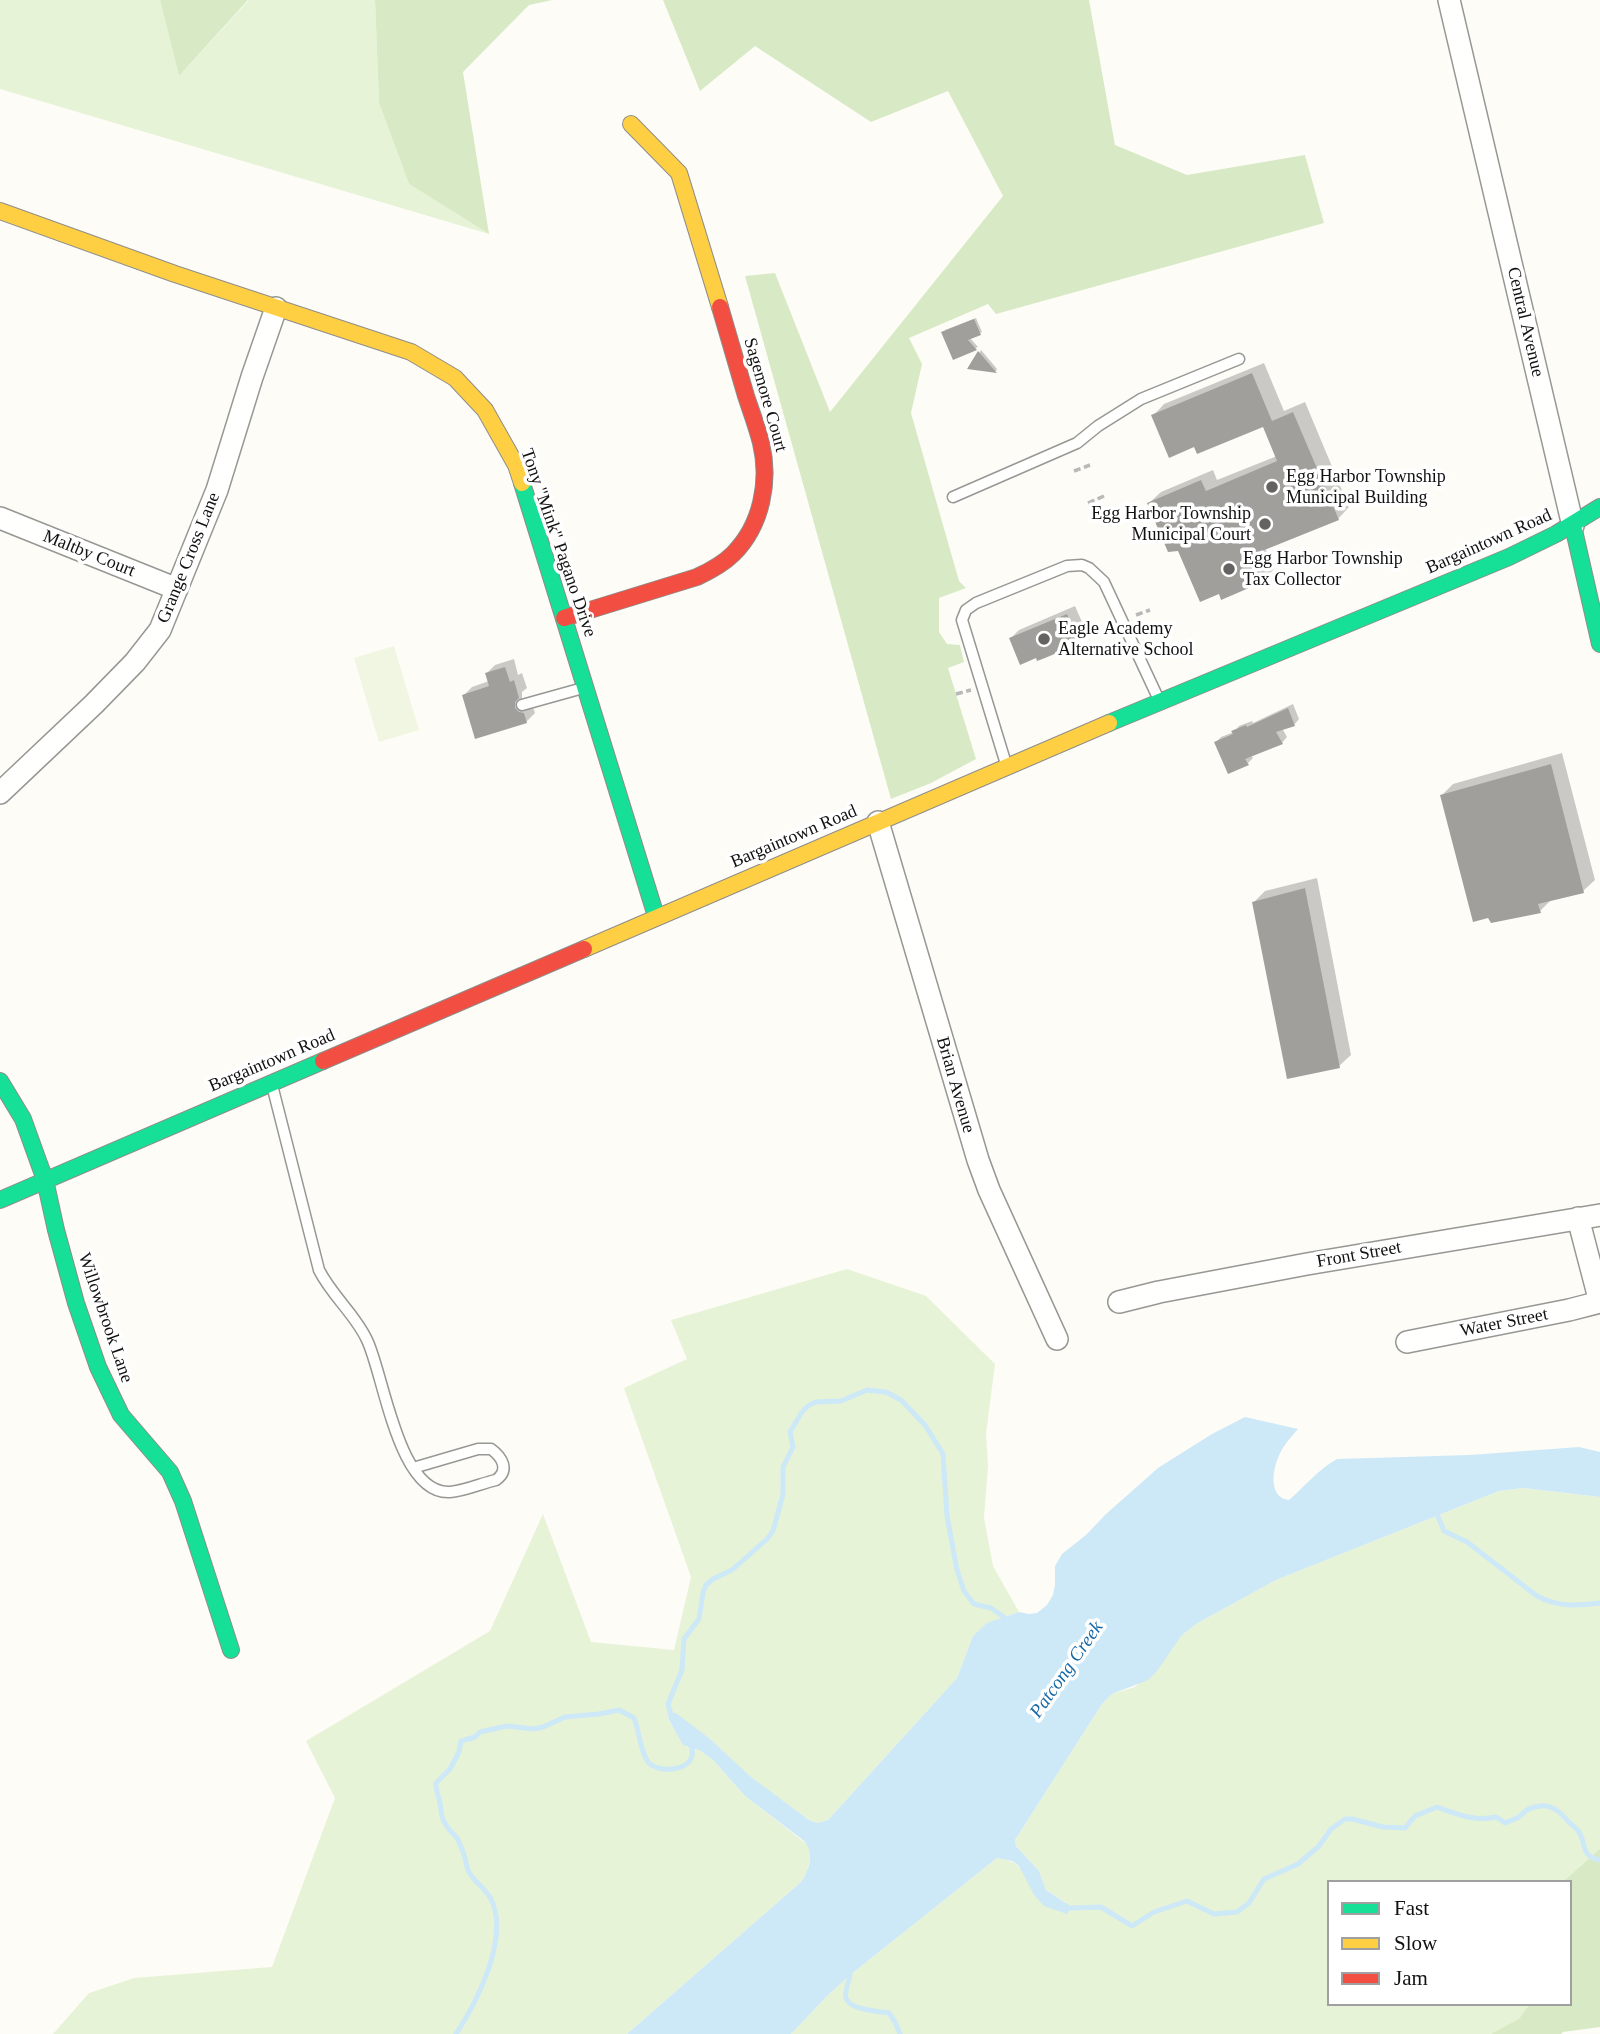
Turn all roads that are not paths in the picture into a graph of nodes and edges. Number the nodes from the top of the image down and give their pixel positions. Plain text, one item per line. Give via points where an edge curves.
1 (1449, 0) edge
2 (631, 124) dead end
3 (0, 211) edge
4 (276, 308) junction
5 (1239, 359) dead end
6 (953, 496) dead end
7 (1600, 507) edge
8 (0, 518) edge
9 (1573, 526) junction
10 (177, 589) junction
11 (564, 618) junction
12 (1600, 644) edge
13 (585, 687) junction
14 (1160, 701) junction
15 (522, 705) dead end
16 (1006, 767) junction
17 (0, 793) edge
18 (878, 822) junction
19 (656, 916) junction
20 (0, 1081) edge
21 (271, 1082) junction
22 (46, 1180) junction
23 (0, 1200) edge
24 (1600, 1215) edge
25 (1577, 1218) junction
26 (1119, 1302) dead end
27 (1600, 1303) edge
28 (1057, 1339) dead end
29 (1407, 1342) dead end
30 (413, 1468) junction
31 (231, 1650) dead end

1 - 9 street, Central Avenue
2 - 11 street, Sagemore Court via 679,173 761,444 763,496 748,536 709,572
3 - 4 street, Tony "Mink" Pagano Drive
4 - 10 street, Grange Cross Lane via 217,490
4 - 11 street, Tony "Mink" Pagano Drive via 411,352 455,379 485,410 516,465
5 - 6 lane via 1141,399 1077,443
7 - 9 street, Bargaintown Road
8 - 10 street, Maltby Court
9 - 12 street, Central Avenue
9 - 14 street, Bargaintown Road via 1492,565
10 - 17 street, Grange Cross Lane via 160,630 135,662
11 - 13 street, Tony "Mink" Pagano Drive
13 - 15 lane
13 - 19 street, Tony "Mink" Pagano Drive
14 - 16 street, Bargaintown Road
14 - 16 lane via 1109,590 1089,568 1067,565 976,603 966,610 962,621
16 - 18 street, Bargaintown Road
18 - 19 street, Bargaintown Road
18 - 28 street, Brian Avenue via 978,1160
19 - 21 street, Bargaintown Road
20 - 22 street, Willowbrook Lane via 23,1119
21 - 22 street, Bargaintown Road
21 - 30 lane via 319,1270 368,1342 400,1446
22 - 23 street, Bargaintown Road
22 - 31 street, Willowbrook Lane via 76,1303 98,1367 121,1415 170,1472
24 - 25 street, Front Street
25 - 26 street, Front Street
25 - 27 street
27 - 29 street, Water Street
30 - 30 lane via 437,1490 450,1492 496,1480 504,1469 491,1449 478,1448

